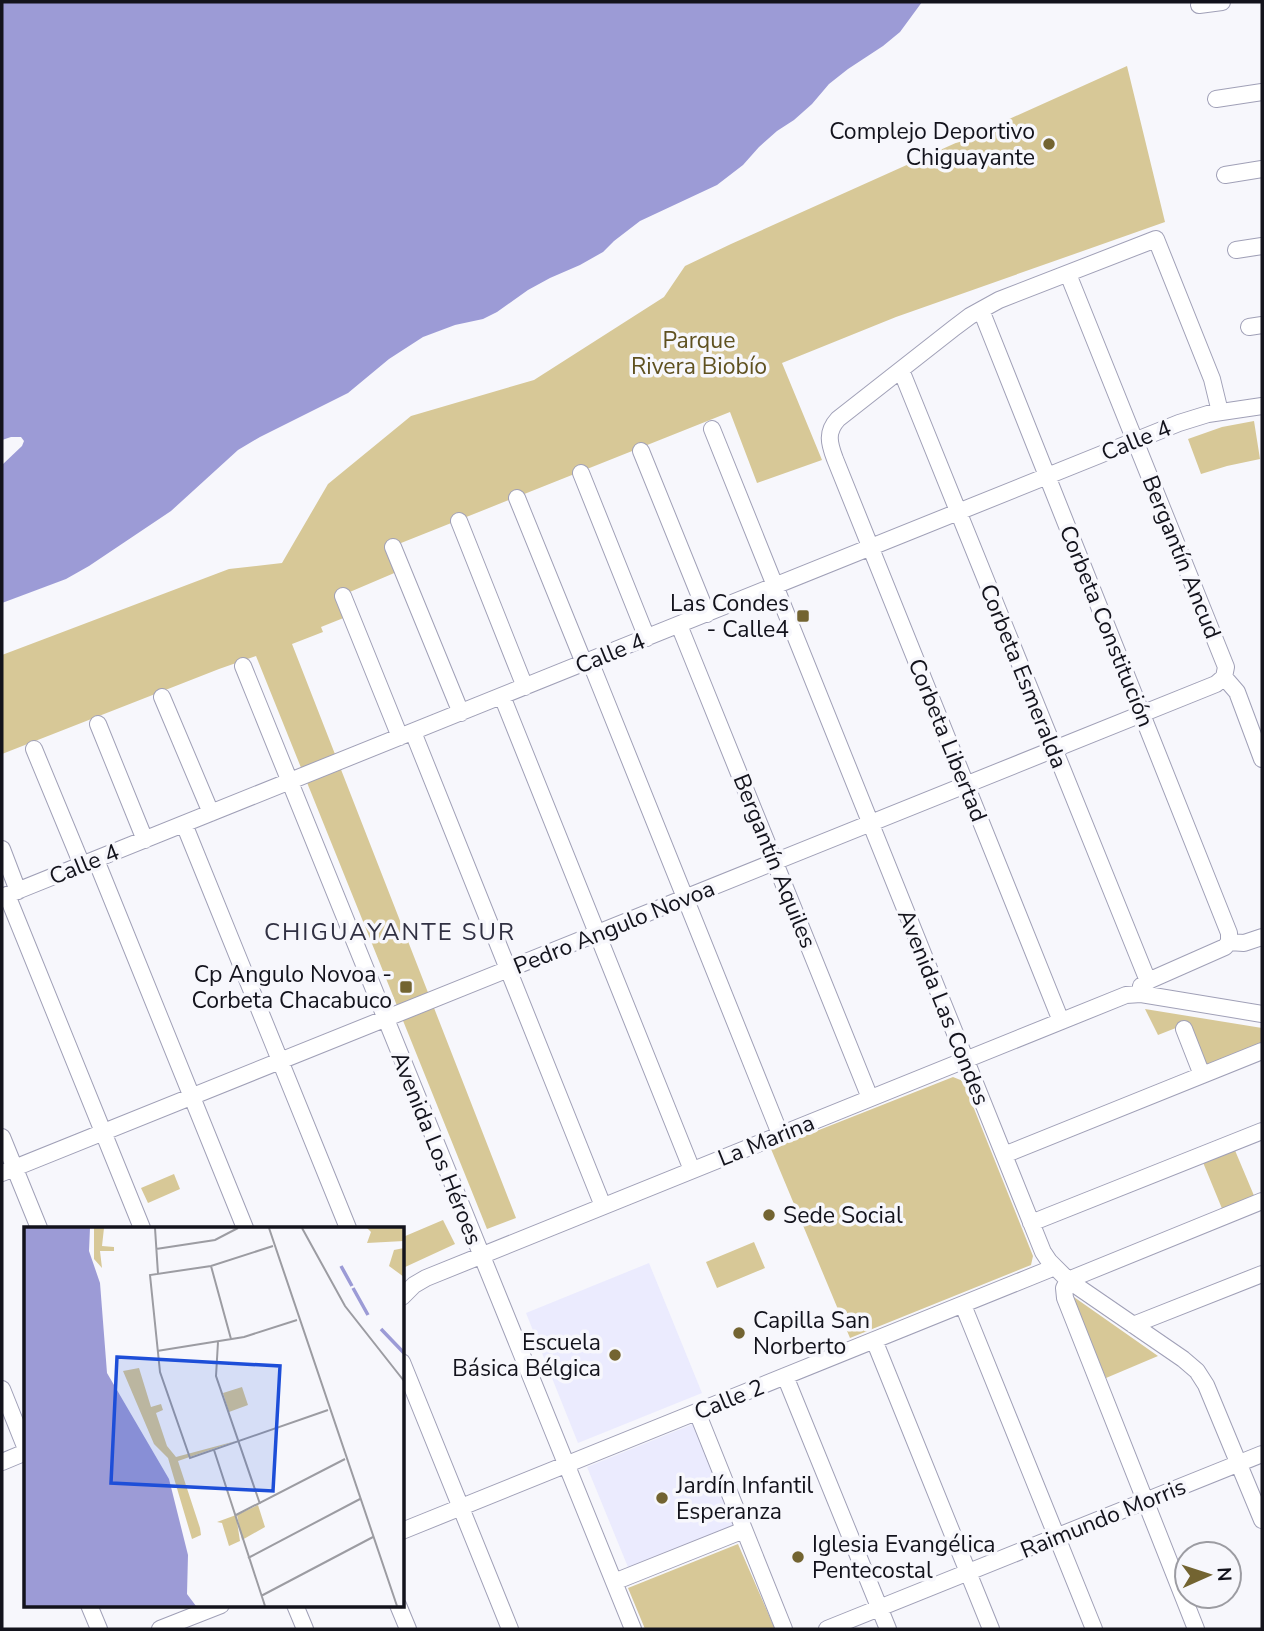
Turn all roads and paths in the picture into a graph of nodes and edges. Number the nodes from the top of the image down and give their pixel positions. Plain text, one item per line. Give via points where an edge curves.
1 (1222, 2) edge
2 (1199, 5) dead end
3 (1262, 92) edge
4 (1216, 99) dead end
5 (1262, 169) edge
6 (1225, 175) dead end
7 (1262, 246) edge
8 (1236, 250) dead end
9 (1068, 274) junction
10 (981, 310) junction
11 (901, 370) junction
12 (1262, 406) edge
13 (1220, 412) junction
14 (712, 429) dead end
15 (1135, 440) junction
16 (641, 451) dead end
17 (581, 473) dead end
18 (1047, 476) junction
19 (517, 498) dead end
20 (958, 512) junction
21 (459, 522) dead end
22 (394, 547) dead end
23 (871, 548) junction
24 (775, 587) junction
25 (343, 596) dead end
26 (707, 614) junction
27 (679, 625) junction
28 (647, 638) junction
29 (587, 662) junction
30 (243, 666) dead end
31 (1224, 677) junction
32 (525, 687) junction
33 (502, 696) junction
34 (162, 697) dead end
35 (461, 713) junction
36 (1142, 714) junction
37 (98, 724) dead end
38 (407, 735) junction
39 (34, 749) dead end
40 (1054, 750) junction
41 (1262, 759) edge
42 (289, 782) junction
43 (966, 785) junction
44 (211, 813) junction
45 (184, 824) junction
46 (870, 824) junction
47 (145, 840) junction
48 (2, 849) edge
49 (89, 862) junction
50 (775, 862) junction
51 (9, 894) edge
52 (685, 898) junction
53 (597, 933) junction
54 (1262, 937) edge
55 (1230, 942) junction
56 (508, 969) junction
57 (1148, 981) junction
58 (1135, 993) junction
59 (1262, 1014) edge
60 (385, 1019) junction
61 (1061, 1021) junction
62 (1184, 1029) dead end
63 (1262, 1051) edge
64 (965, 1059) junction
65 (280, 1061) junction
66 (1202, 1075) junction
67 (191, 1096) junction
68 (870, 1098) junction
69 (1262, 1131) edge
70 (103, 1132) junction
71 (780, 1134) junction
72 (2, 1137) edge
73 (1003, 1155) junction
74 (8, 1170) edge
75 (692, 1170) junction
76 (1262, 1201) edge
77 (603, 1206) junction
78 (1031, 1223) junction
79 (38, 1227) edge
80 (142, 1227) edge
81 (245, 1227) edge
82 (348, 1227) edge
83 (481, 1255) junction
84 (1055, 1267) junction
85 (1262, 1274) edge
86 (1068, 1280) junction
87 (404, 1295) edge
88 (963, 1304) junction
89 (1133, 1325) junction
90 (874, 1340) junction
91 (404, 1368) edge
92 (785, 1376) junction
93 (2, 1389) edge
94 (697, 1412) junction
95 (24, 1446) edge
96 (24, 1452) edge
97 (1262, 1454) edge
98 (2, 1462) edge
99 (1239, 1463) junction
100 (566, 1464) junction
101 (1145, 1501) junction
102 (461, 1507) junction
103 (1262, 1520) edge
104 (404, 1530) edge
105 (744, 1530) junction
106 (1057, 1537) junction
107 (968, 1573) junction
108 (614, 1582) junction
109 (89, 1606) edge
110 (219, 1606) edge
111 (295, 1606) edge
112 (398, 1606) edge
113 (879, 1608) junction
114 (197, 1616) edge
115 (99, 1629) edge
116 (160, 1629) edge
117 (305, 1629) edge
118 (408, 1629) edge
119 (510, 1629) edge
120 (633, 1629) edge
121 (784, 1629) edge
122 (827, 1629) edge
123 (888, 1629) edge
124 (991, 1629) edge
125 (1094, 1629) edge
126 (1196, 1629) edge

1 - 2 street
3 - 4 street
5 - 6 street
7 - 8 street
9 - 10 street, Corbeta Libertad
9 - 13 street, Corbeta Libertad via 1156,239 1212,379
9 - 15 street, Bergantín Ancud
10 - 11 street, Corbeta Libertad
10 - 18 street, Corbeta Constitución
11 - 20 street, Corbeta Esmeralda
11 - 23 street, Corbeta Libertad via 834,422 829,437
12 - 13 street, Calle 4
13 - 15 street, Calle 4
14 - 24 street, Avenida Las Condes
15 - 18 street, Calle 4
15 - 31 street, Bergantín Ancud via 1226,667
16 - 26 street
17 - 28 street
18 - 20 street, Calle 4
18 - 36 street, Corbeta Constitución
19 - 29 street
20 - 23 street, Calle 4
20 - 40 street, Corbeta Esmeralda
21 - 32 street
22 - 35 street
23 - 24 street, Calle 4
23 - 43 street, Corbeta Libertad
24 - 26 street, Calle 4
24 - 46 street, Avenida Las Condes
25 - 38 street
26 - 27 street, Calle 4
27 - 28 street, Calle 4
27 - 50 street, Bergantín Aquiles
28 - 29 street, Calle 4
29 - 32 street, Calle 4
29 - 52 street
30 - 42 street, Avenida Los Héroes
31 - 36 street, Pedro Angulo Novoa
31 - 41 street, Bergantín Ancud via 1237,692
32 - 33 street, Calle 4
33 - 35 street, Calle 4
33 - 53 street
34 - 44 street
35 - 38 street, Calle 4
36 - 40 street, Pedro Angulo Novoa
36 - 55 street, Corbeta Constitución
37 - 47 street
38 - 42 street, Calle 4
38 - 56 street
39 - 49 street
40 - 43 street, Pedro Angulo Novoa
40 - 57 street, Corbeta Esmeralda
42 - 44 street, Calle 4
42 - 60 street, Avenida Los Héroes
43 - 46 street, Pedro Angulo Novoa
43 - 61 street, Corbeta Libertad
44 - 45 street, Calle 4
45 - 47 street, Calle 4
45 - 65 street
46 - 50 street, Pedro Angulo Novoa
46 - 64 street, Avenida Las Condes
47 - 49 street, Calle 4
48 - 51 street
49 - 51 street, Calle 4
49 - 67 street
50 - 52 street, Pedro Angulo Novoa
50 - 68 street, Bergantín Aquiles
51 - 70 street
52 - 53 street, Pedro Angulo Novoa
52 - 71 street
53 - 56 street, Pedro Angulo Novoa
53 - 75 street
54 - 55 street, La Marina
55 - 57 street, La Marina
56 - 60 street, Pedro Angulo Novoa
56 - 77 street
57 - 58 street, La Marina
58 - 59 street, La Marina
58 - 61 street, La Marina
60 - 65 street, Pedro Angulo Novoa
60 - 83 street, Avenida Los Héroes
61 - 64 street, La Marina
62 - 66 street
63 - 66 street
64 - 68 street, La Marina
64 - 73 street, Avenida Las Condes
65 - 67 street, Pedro Angulo Novoa
65 - 82 street
66 - 73 street
67 - 70 street, Pedro Angulo Novoa
67 - 81 street
68 - 71 street, La Marina
69 - 78 street
70 - 74 street, Pedro Angulo Novoa
70 - 80 street
71 - 75 street, La Marina
72 - 74 street
73 - 78 street, Avenida Las Condes
74 - 79 street
75 - 77 street, La Marina
76 - 86 street
77 - 83 street, La Marina
78 - 84 street, Avenida Las Condes
83 - 87 street, La Marina via 420,1281
83 - 100 street, Avenida Los Héroes
84 - 86 street, Avenida Las Condes
84 - 88 street, Calle 2
85 - 89 street
86 - 89 street, Avenida Las Condes
86 - 101 street via 1065,1298
88 - 90 street, Calle 2
88 - 106 street
89 - 99 street, Avenida Las Condes via 1197,1371
90 - 92 street, Calle 2
90 - 107 street
91 - 102 street
92 - 94 street, Calle 2
92 - 113 street
93 - 95 street
94 - 100 street, Calle 2
94 - 105 street
96 - 98 street
97 - 99 street, Raimundo Morris
99 - 101 street, Raimundo Morris
99 - 103 street, Avenida Las Condes
100 - 102 street, Calle 2
100 - 108 street, Avenida Los Héroes
101 - 106 street, Raimundo Morris
101 - 126 street
102 - 104 street, Calle 2
102 - 119 street
105 - 108 street
105 - 121 street
106 - 107 street, Raimundo Morris
106 - 125 street
107 - 113 street, Raimundo Morris
107 - 124 street
108 - 120 street, Avenida Los Héroes
109 - 115 street
110 - 114 street
111 - 117 street
112 - 118 street
113 - 122 street, Raimundo Morris
113 - 123 street
114 - 116 street

